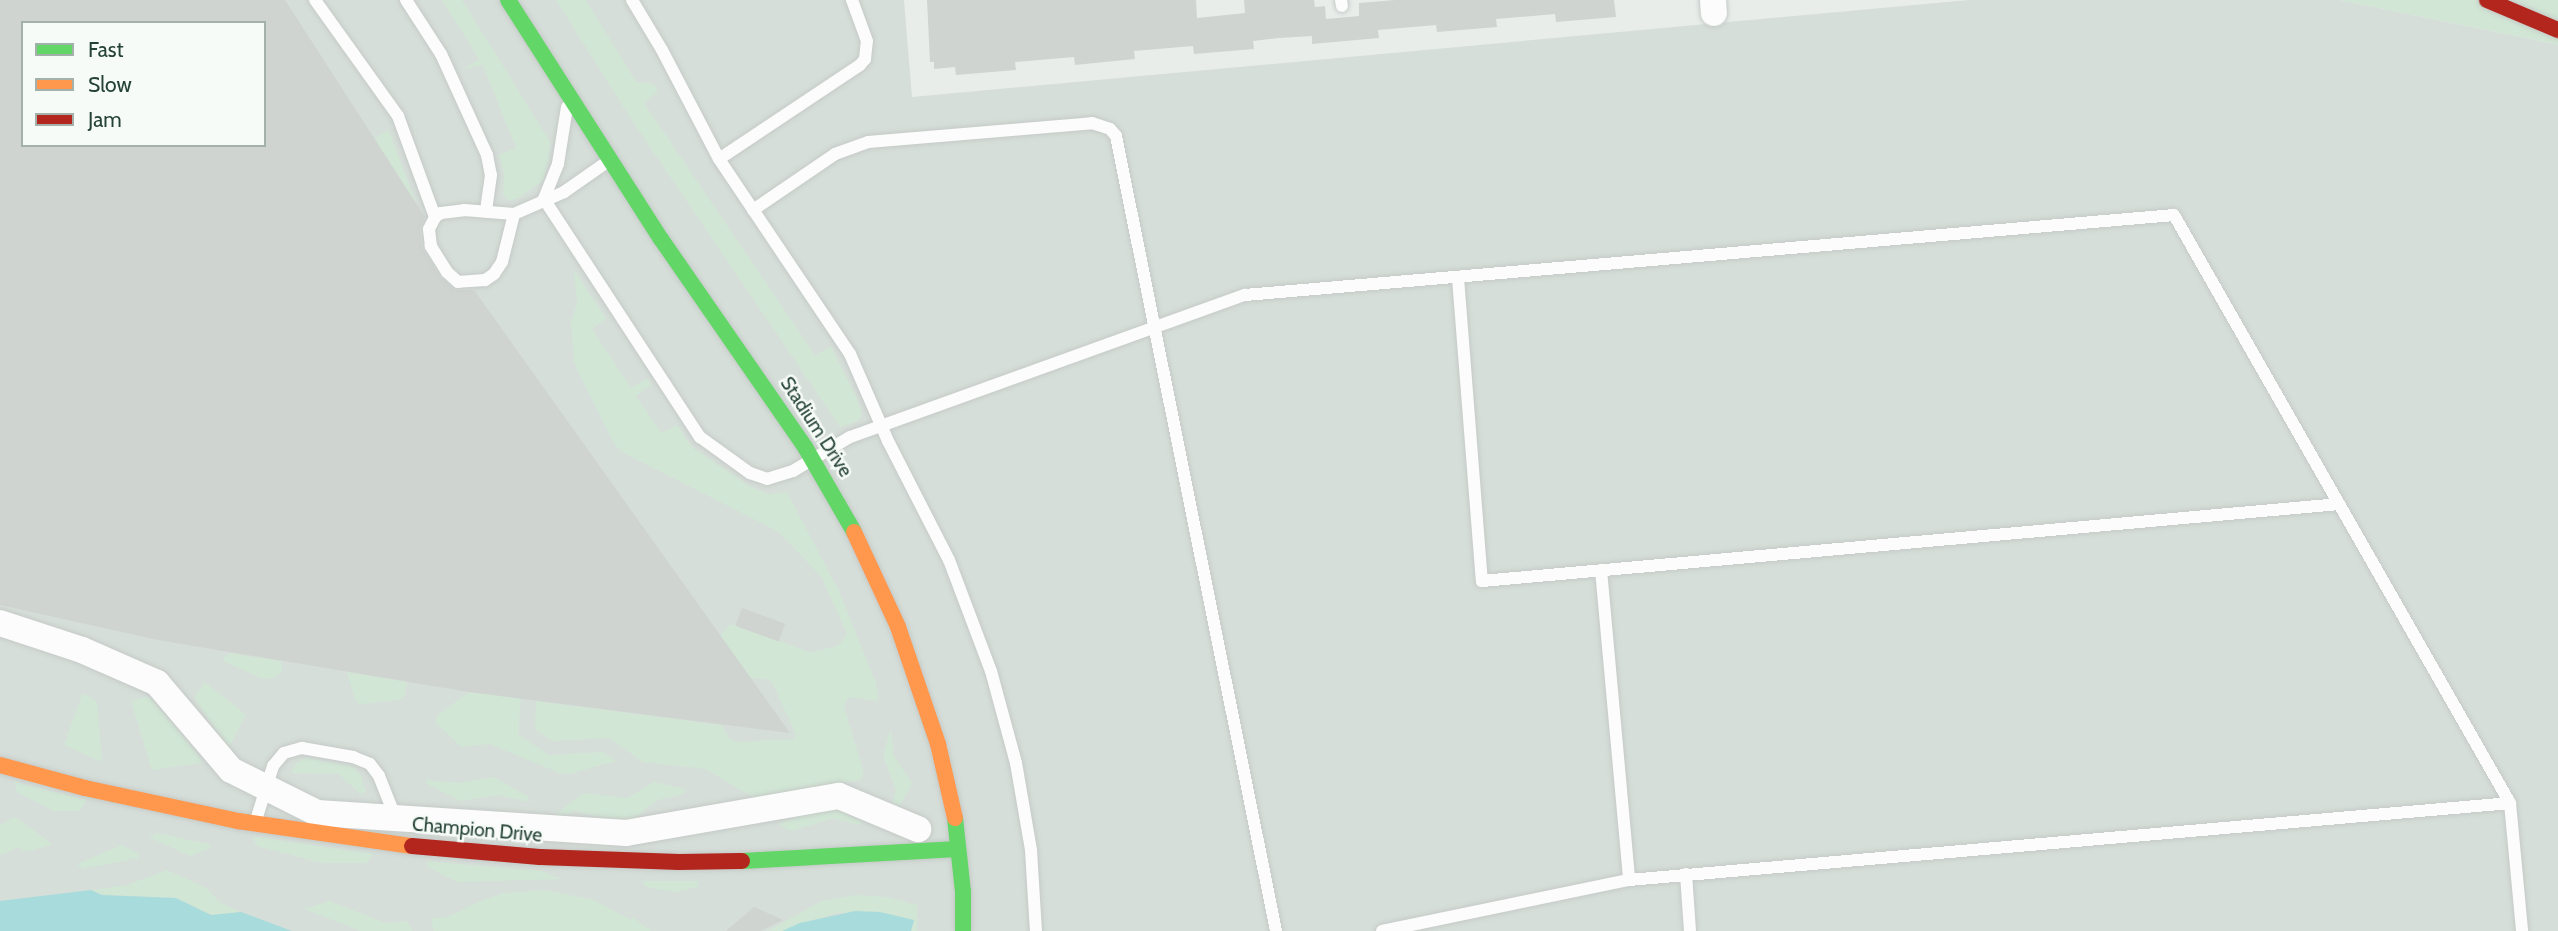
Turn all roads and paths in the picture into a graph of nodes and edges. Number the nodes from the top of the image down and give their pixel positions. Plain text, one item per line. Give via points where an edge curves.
1 (315, 0) edge
2 (406, 0) edge
3 (508, 0) edge
4 (632, 0) edge
5 (852, 0) edge
6 (2487, 0) edge
7 (2558, 30) edge
8 (569, 96) junction
9 (719, 159) junction
10 (610, 160) junction
11 (544, 199) junction
12 (753, 210) junction
13 (486, 212) junction
14 (514, 214) junction
15 (435, 217) junction
16 (1458, 278) junction
17 (1155, 326) junction
18 (881, 426) junction
19 (813, 459) junction
20 (2339, 504) junction
21 (1601, 570) junction
22 (0, 623) edge
23 (0, 765) edge
24 (266, 788) junction
25 (2510, 803) junction
26 (395, 816) junction
27 (255, 823) junction
28 (918, 829) dead end
29 (407, 846) junction
30 (958, 849) junction
31 (1686, 874) junction
32 (1629, 880) junction
33 (963, 931) edge
34 (1035, 931) edge
35 (1276, 931) edge
36 (1382, 931) edge
37 (1690, 931) edge
38 (2522, 931) edge

1 - 15 lane via 398,116
2 - 13 lane via 441,54 487,155 491,175
3 - 8 street, Stadium Drive
4 - 9 lane
5 - 9 lane via 867,41 860,65
6 - 7 street
8 - 10 street, Stadium Drive
8 - 11 lane via 558,164
9 - 12 lane
10 - 11 lane via 581,182
10 - 19 street, Stadium Drive
11 - 14 lane
11 - 19 lane via 708,444 750,473 767,479 781,477
12 - 17 lane via 835,154 856,145 1102,125 1120,145
12 - 18 lane via 850,354
13 - 14 lane
13 - 15 lane via 456,210
14 - 15 lane via 502,262 495,274 474,283 458,282 438,261 429,229
16 - 17 lane via 1255,293
16 - 20 lane via 2174,215
16 - 21 lane via 1482,581
17 - 18 lane
17 - 35 lane
18 - 19 lane via 846,439
18 - 34 lane via 949,560 1000,698 1028,831
19 - 30 street, Stadium Drive via 865,551 903,639 941,756
20 - 21 lane
20 - 25 lane
21 - 32 lane
22 - 24 street via 82,650 157,683 231,770
23 - 27 street, Champion Drive via 160,806
24 - 26 street via 317,813
24 - 26 lane via 279,758 292,750 353,757 370,764 379,776
24 - 27 lane
25 - 31 lane
25 - 38 lane
26 - 28 street via 626,833 839,796
26 - 29 lane
27 - 29 street, Champion Drive
29 - 30 street, Champion Drive via 679,862
30 - 33 street, Stadium Drive
31 - 32 lane
31 - 37 lane
32 - 36 lane

